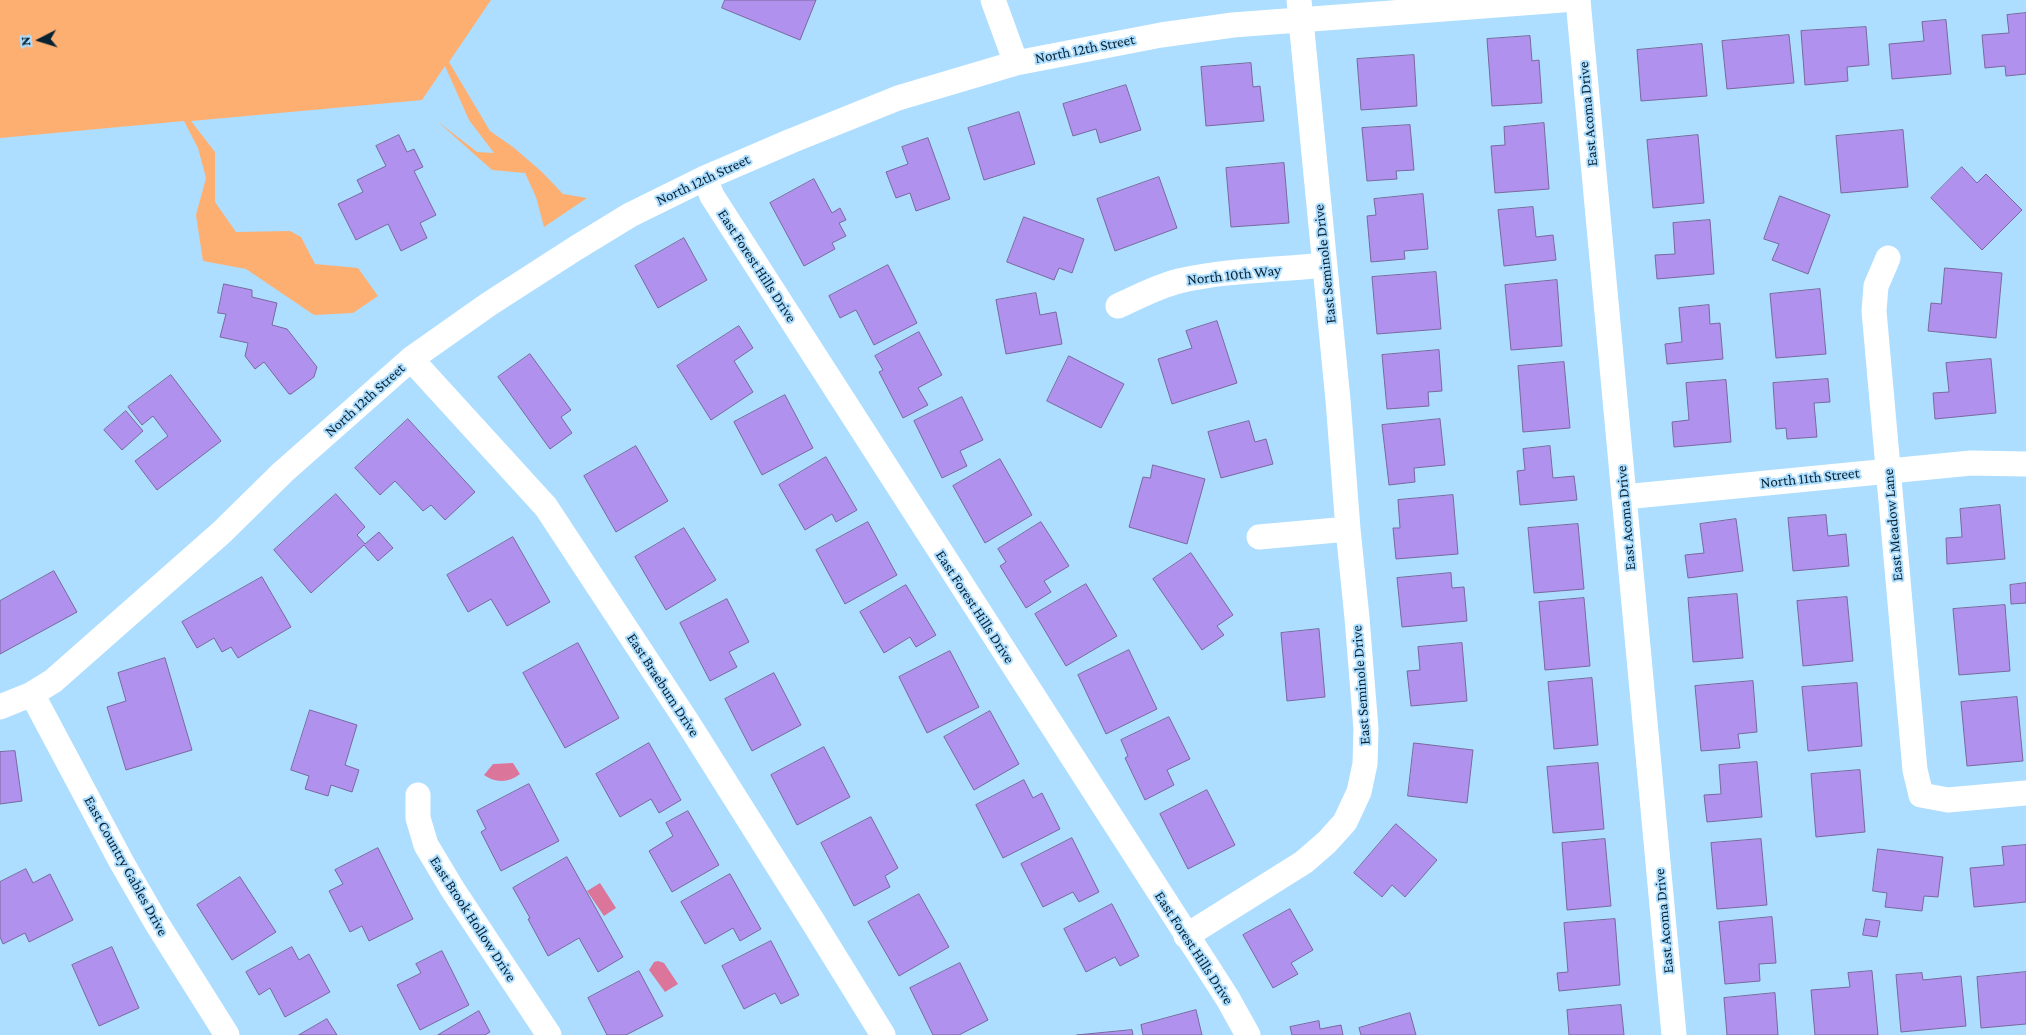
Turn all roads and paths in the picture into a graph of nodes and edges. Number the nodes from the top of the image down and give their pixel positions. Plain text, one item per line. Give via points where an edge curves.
1 (993, 0) edge
2 (1562, 0) edge
3 (1578, 0) edge
4 (1300, 10) edge
5 (1016, 63) junction
6 (705, 178) junction
7 (1888, 258) dead end
8 (1325, 265) junction
9 (1118, 306) dead end
10 (410, 359) junction
11 (2026, 464) edge
12 (1888, 471) junction
13 (1624, 497) junction
14 (1348, 529) junction
15 (1259, 537) dead end
16 (32, 694) junction
17 (0, 707) edge
18 (2026, 792) edge
19 (418, 795) dead end
20 (1186, 936) junction
21 (227, 1035) edge
22 (549, 1035) edge
23 (883, 1035) edge
24 (1248, 1035) edge
25 (1674, 1035) edge

1 - 5 street
2 - 4 street, North 12th Street
3 - 13 street, East Acoma Drive
4 - 5 street, North 12th Street via 1233,26 1161,35
4 - 8 street, East Seminole Drive
5 - 6 street, North 12th Street via 898,98
6 - 10 street, North 12th Street via 630,215 576,248
6 - 20 street, East Forest Hills Drive via 712,196
7 - 12 street, East Meadow Lane via 1876,286 1874,311
8 - 9 street, North 10th Way via 1178,281
8 - 14 street, East Seminole Drive
10 - 16 street, North 12th Street via 283,472 208,545 53,681
10 - 23 street, East Braeburn Drive via 546,507 693,731
11 - 12 street, North 11th Street via 1972,463
12 - 13 street, North 11th Street
12 - 18 street, East Meadow Lane via 1915,770 1921,794 1948,800
13 - 25 street, East Acoma Drive
14 - 15 street
14 - 20 street, East Seminole Drive via 1366,729 1365,764 1358,792 1345,822 1304,862
16 - 17 street, North 12th Street
16 - 21 street, East Country Gables Drive via 122,863
19 - 22 street, East Brook Hollow Drive via 418,818 426,845
20 - 24 street, East Forest Hills Drive

